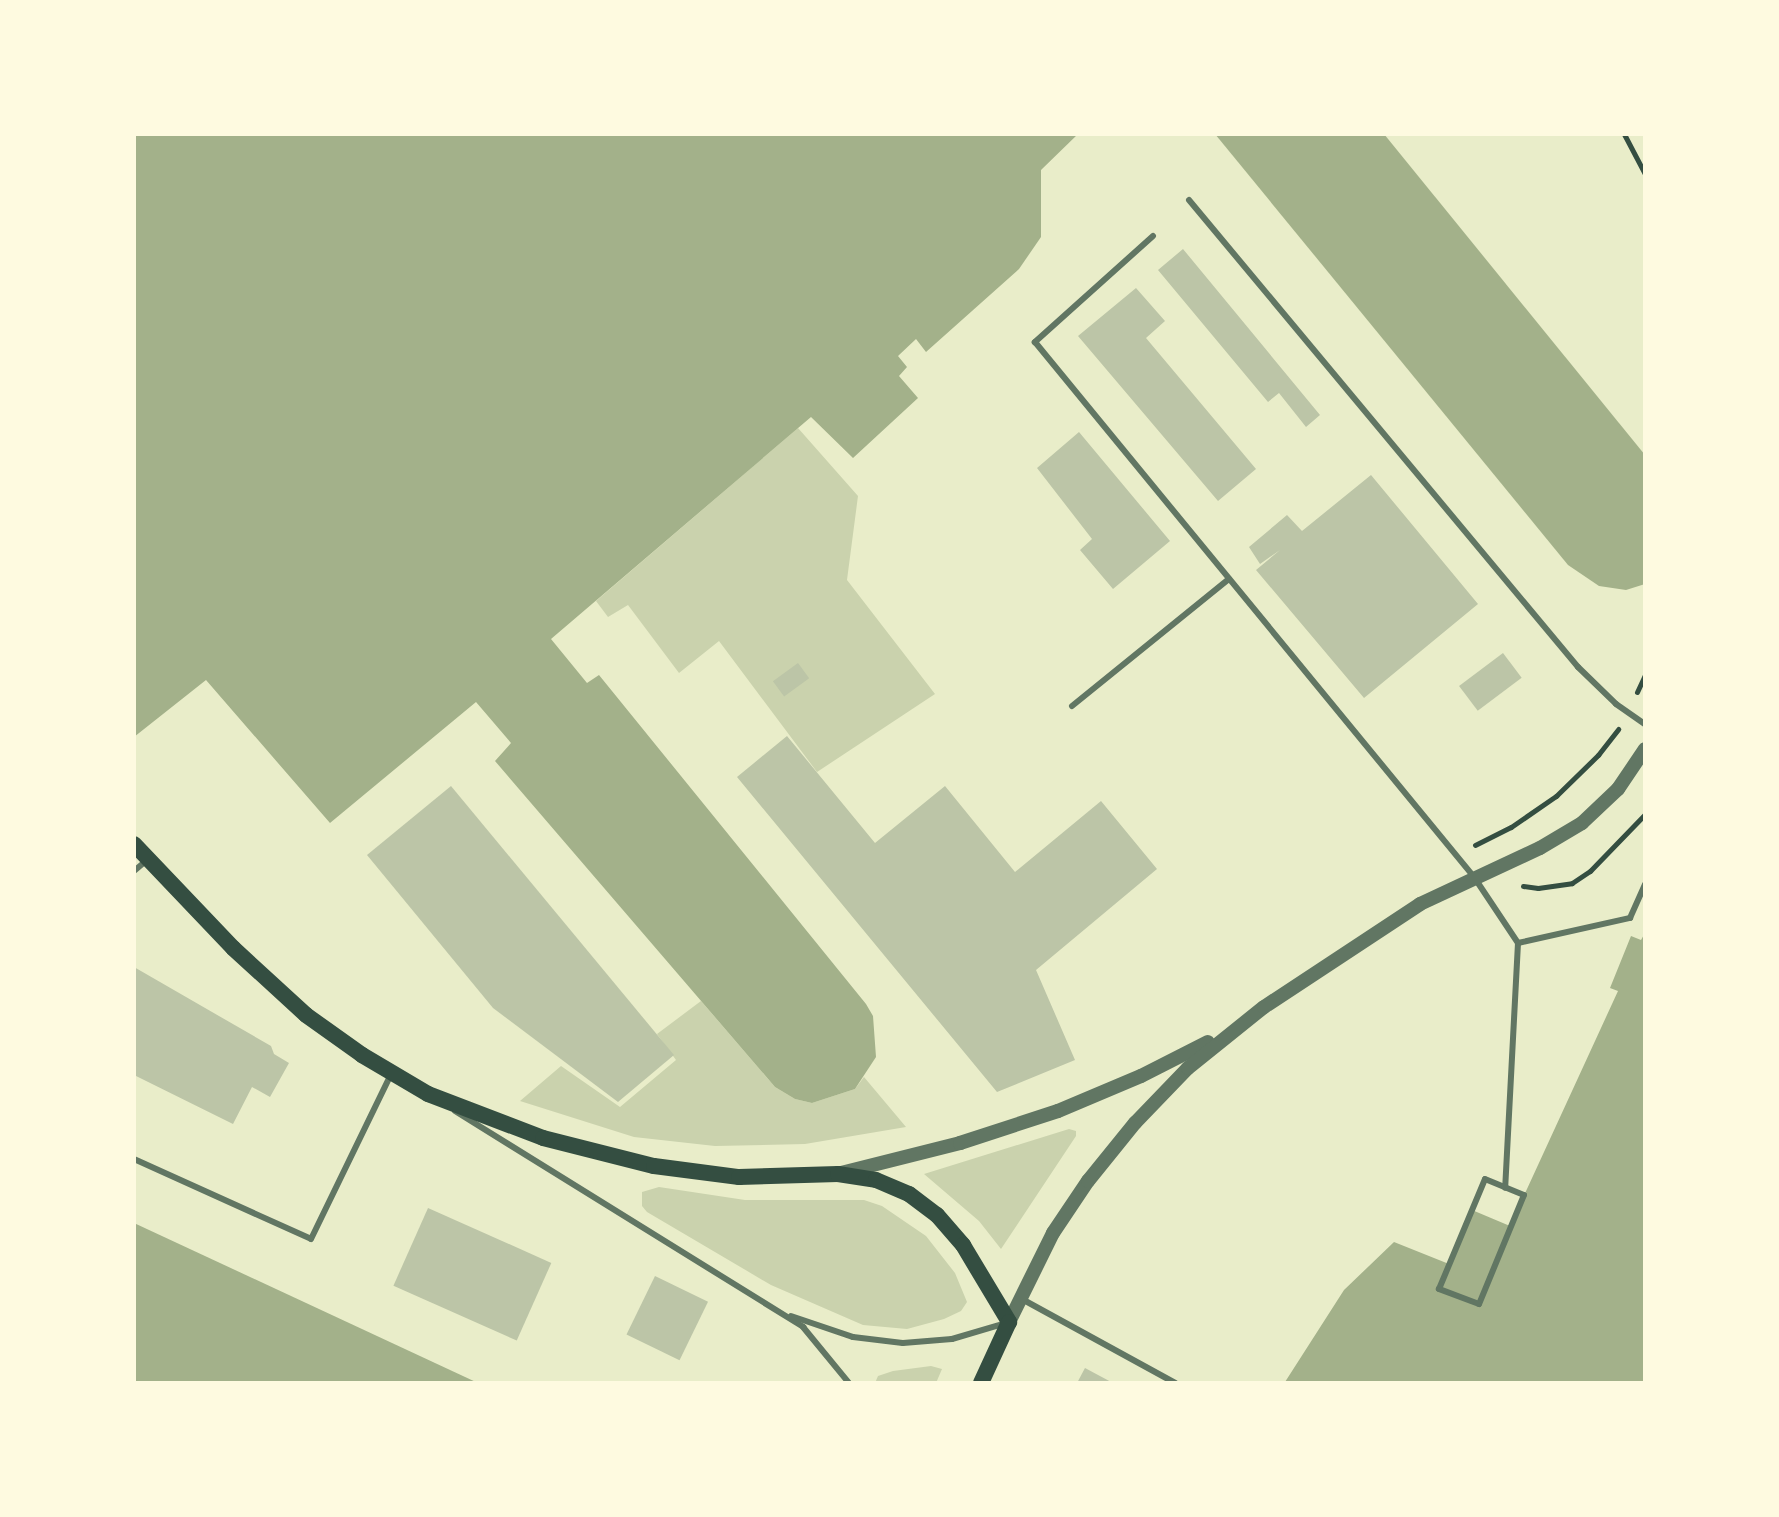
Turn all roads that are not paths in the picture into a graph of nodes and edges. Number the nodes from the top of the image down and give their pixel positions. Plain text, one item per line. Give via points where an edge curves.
1 (1189, 200) dead end
2 (1153, 236) dead end
3 (1229, 579) junction
4 (1072, 706) dead end
5 (1645, 724) edge
6 (1645, 749) edge
7 (134, 844) edge
8 (148, 859) junction
9 (134, 871) edge
10 (1474, 877) junction
11 (1645, 884) edge
12 (1518, 943) junction
13 (1237, 1027) junction
14 (391, 1074) junction
15 (428, 1094) junction
16 (134, 1159) edge
17 (838, 1174) junction
18 (1505, 1188) junction
19 (1020, 1298) junction
20 (781, 1312) junction
21 (1009, 1322) junction
22 (849, 1383) edge
23 (981, 1383) edge
24 (1175, 1383) edge

1 - 5 lane via 1578,667
2 - 3 lane via 1035,342
3 - 4 lane
3 - 10 lane
6 - 10 street via 1618,789 1582,823
7 - 8 main road
8 - 9 lane
8 - 14 main road via 288,999
10 - 12 lane
10 - 13 street via 1420,904
11 - 12 lane via 1630,918
12 - 18 lane
13 - 17 street via 1085,1101 960,1143
13 - 19 street via 1161,1094 1109,1155 1053,1233
14 - 15 main road
14 - 16 lane via 311,1239
15 - 17 main road via 543,1138 654,1166 739,1177
15 - 20 lane
17 - 21 main road via 896,1187 937,1215 976,1263
18 - 18 lane via 1524,1195 1479,1304 1439,1289 1485,1179
19 - 21 street
19 - 24 lane
20 - 21 lane via 853,1337 903,1343 952,1339
20 - 22 lane via 820,1343
21 - 23 main road

